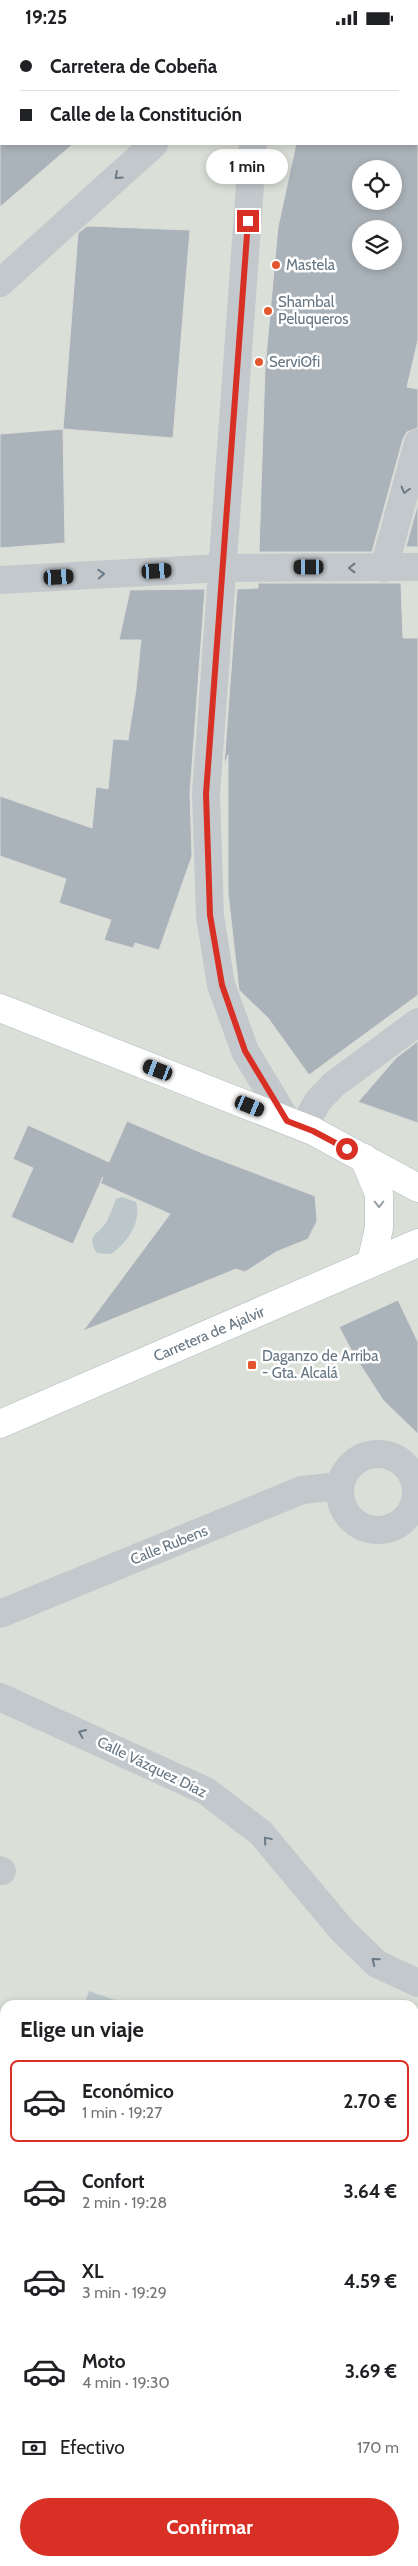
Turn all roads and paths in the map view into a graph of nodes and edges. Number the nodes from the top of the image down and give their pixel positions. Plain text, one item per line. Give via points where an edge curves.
1 (153, 145) edge
2 (253, 145) edge
3 (0, 283) edge
4 (418, 443) edge
5 (222, 567) junction
6 (384, 567) junction
7 (418, 567) edge
8 (0, 580) edge
9 (0, 1008) edge
10 (418, 1022) edge
11 (295, 1124) junction
12 (364, 1158) junction
13 (418, 1188) edge
14 (418, 1243) edge
15 (371, 1263) junction
16 (0, 1424) edge
17 (340, 1486) dead end
18 (0, 1615) edge
19 (0, 1697) edge
20 (418, 1983) edge

1 -> 3 street
2 - 5 street
4 -> 6 street
6 -> 5 street
8 -> 5 street
5 - 11 street via 206,794 210,915 222,985 245,1051
6 - 7 street
9 - 11 street
10 - 11 street via 333,1085
11 - 12 street
12 - 13 street
12 -> 15 street via 379,1194 379,1228
14 - 15 street, Carretera de Ajalvir
15 - 16 street, Carretera de Ajalvir
17 - 18 street, Calle Rubens via 302,1490
20 -> 19 street, Calle Vázquez Díaz via 377,1964 342,1930 261,1833 206,1791

